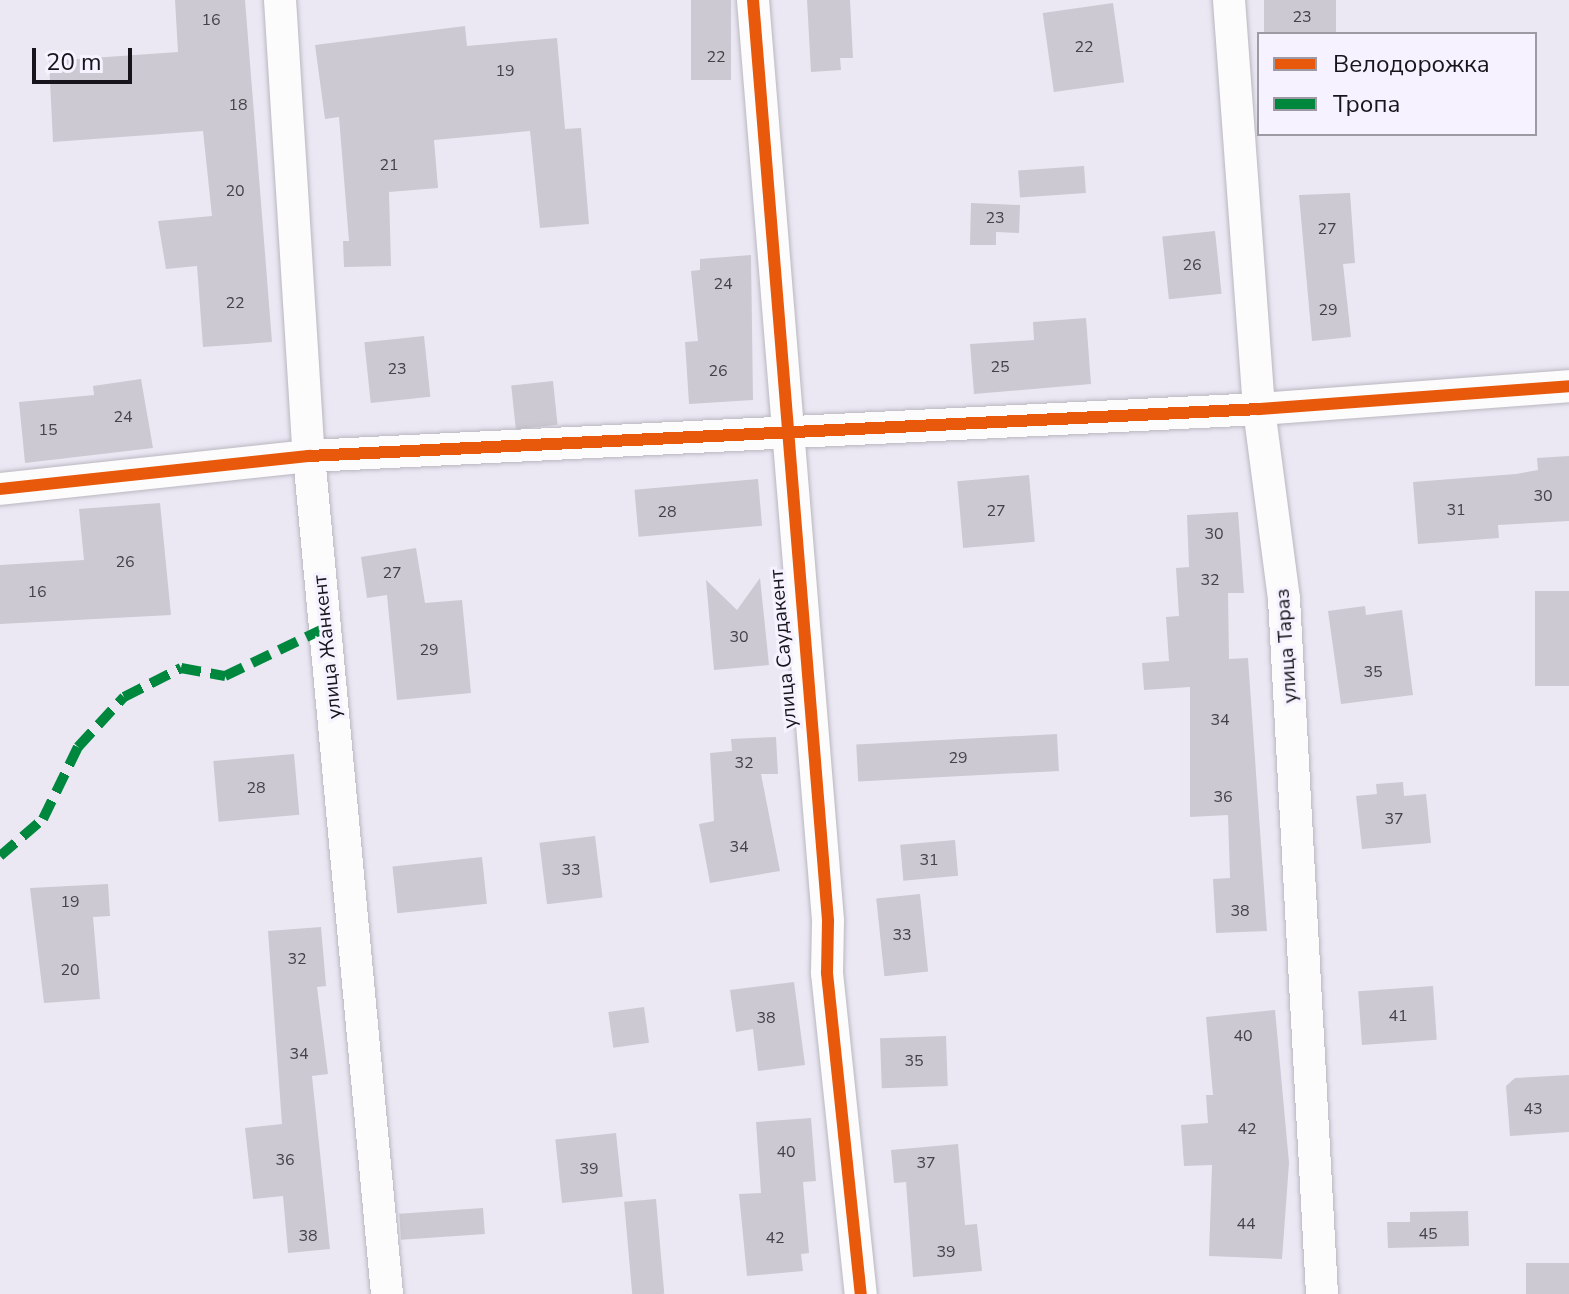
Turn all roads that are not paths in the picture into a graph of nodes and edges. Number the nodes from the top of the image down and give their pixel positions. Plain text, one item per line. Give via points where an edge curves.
1 (280, 0) edge
2 (753, 0) edge
3 (1229, 0) edge
4 (1569, 386) edge
5 (1259, 409) junction
6 (783, 433) junction
7 (309, 456) junction
8 (0, 489) edge
9 (387, 1294) edge
10 (861, 1294) edge
11 (1322, 1294) edge

1 - 7 street, улица Жанкент
2 - 6 street, улица Саудакент
3 - 5 street, улица Тараз
4 - 5 street
5 - 6 street
5 - 11 street, улица Тараз via 1284,599
6 - 7 street
6 - 10 street, улица Саудакент via 828,921 827,973
7 - 8 street
7 - 9 street, улица Жанкент

